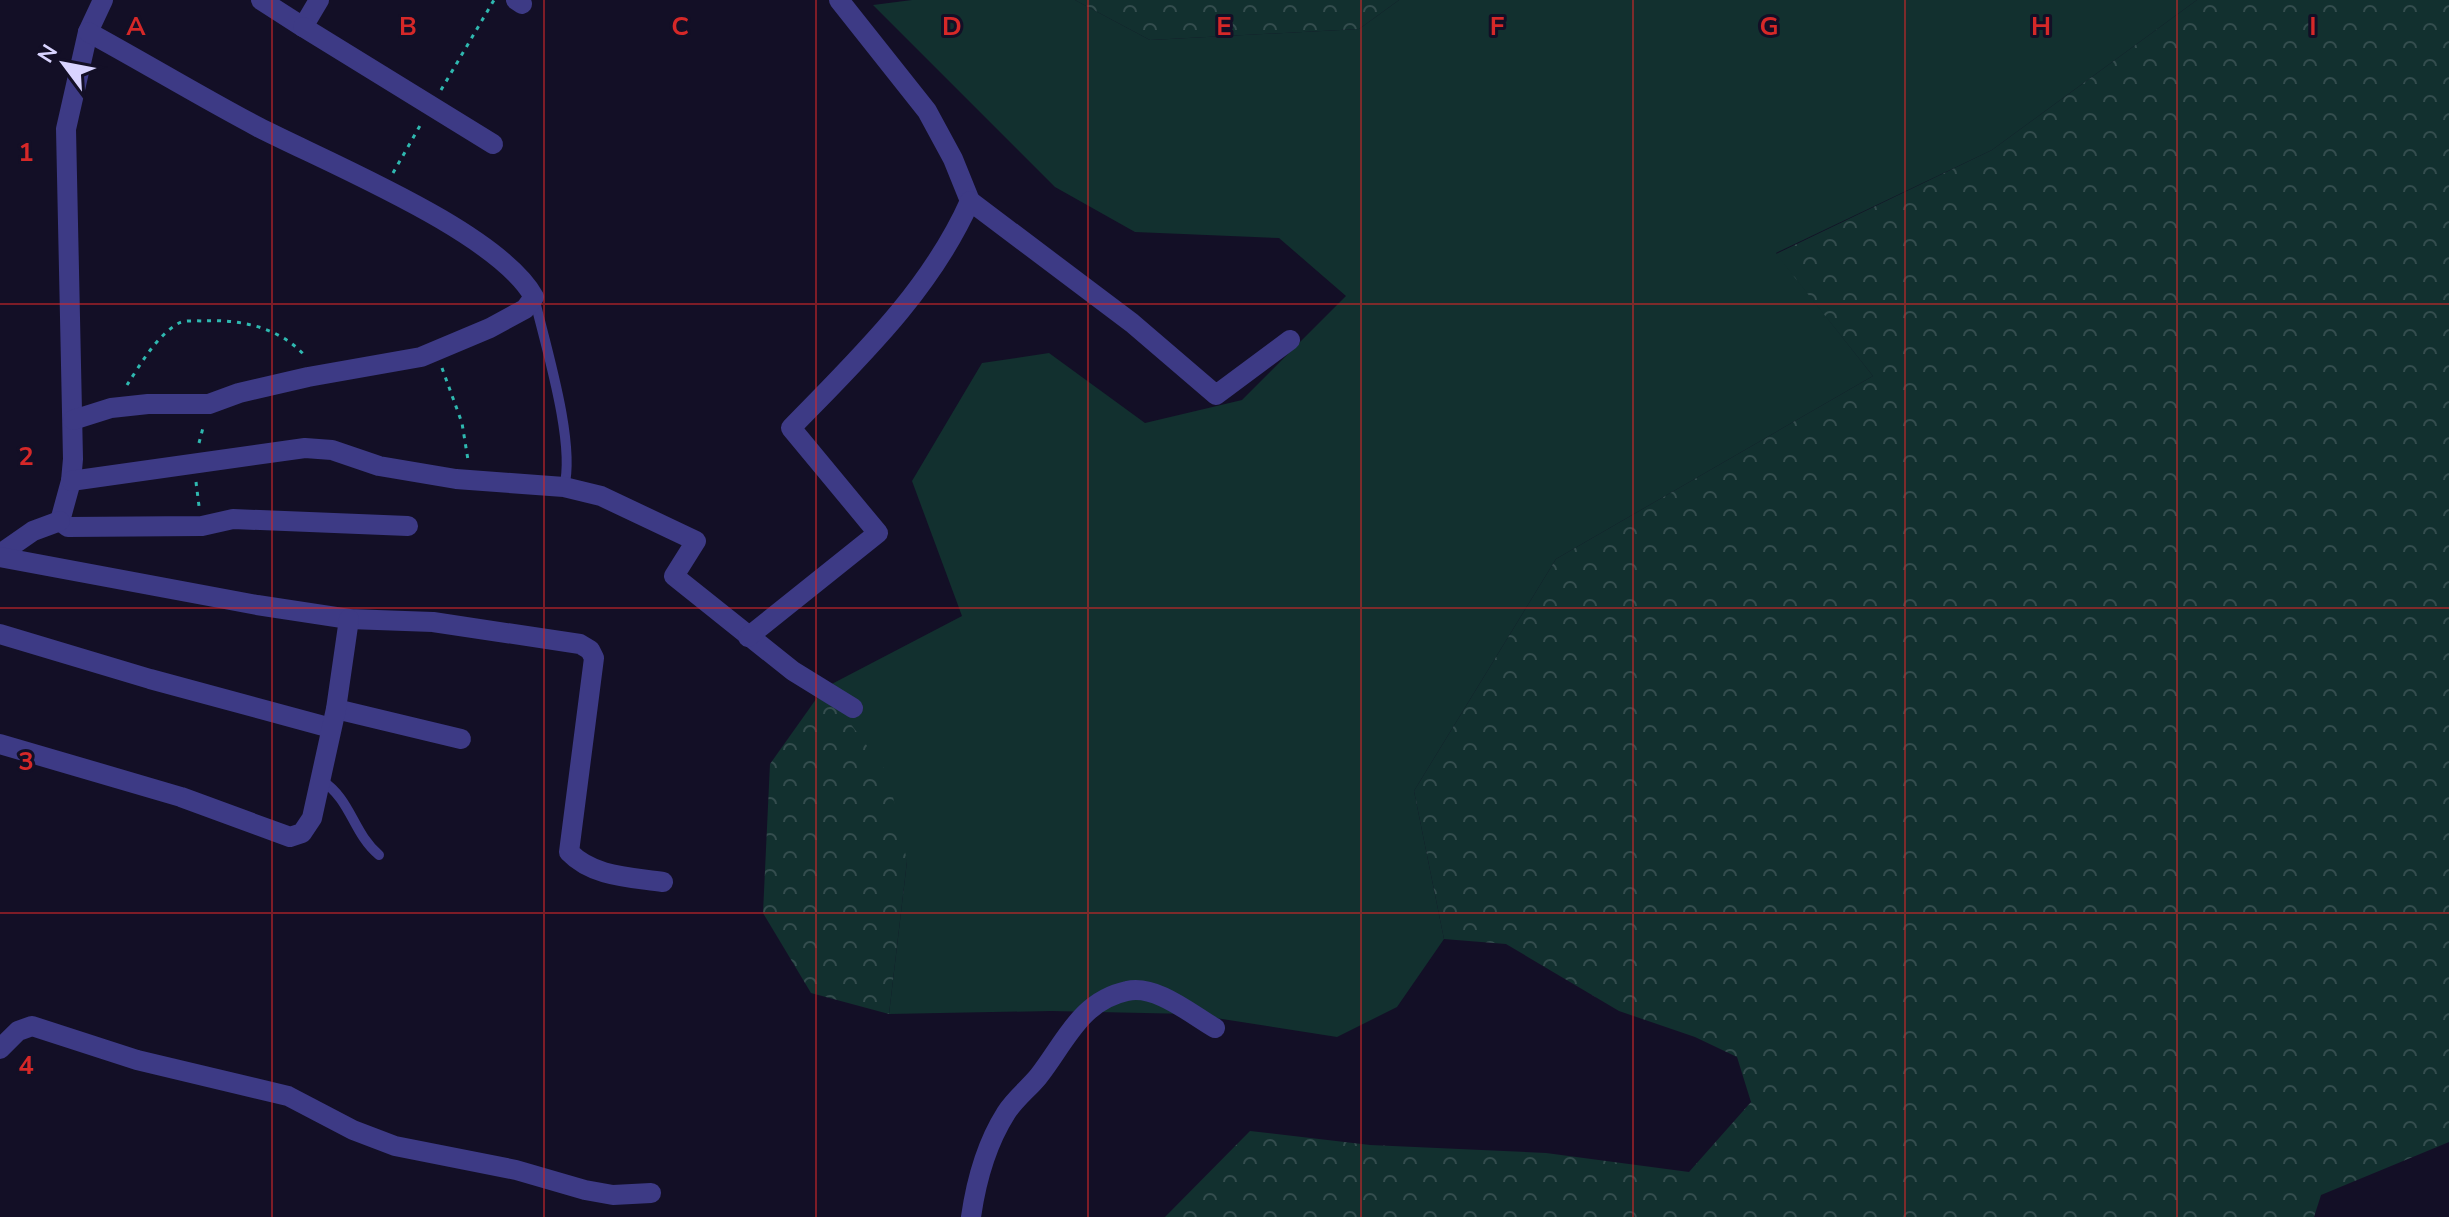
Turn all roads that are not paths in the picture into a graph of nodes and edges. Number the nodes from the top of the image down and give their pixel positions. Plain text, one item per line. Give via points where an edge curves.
1 (103, 0) edge
2 (261, 0) edge
3 (319, 0) edge
4 (839, 0) edge
5 (303, 27) junction
6 (88, 32) junction
7 (493, 144) dead end
8 (970, 201) junction
9 (534, 297) junction
10 (1290, 340) dead end
11 (73, 420) junction
12 (71, 481) junction
13 (564, 487) junction
14 (60, 521) junction
15 (408, 526) dead end
16 (0, 556) edge
17 (349, 619) junction
18 (0, 634) edge
19 (748, 637) junction
20 (853, 708) dead end
21 (334, 718) junction
22 (461, 739) dead end
23 (0, 744) edge
24 (321, 780) junction
25 (379, 855) dead end
26 (663, 882) dead end
27 (1215, 1028) dead end
28 (0, 1049) edge
29 (651, 1193) dead end
30 (971, 1217) edge

1 - 6 street
2 - 5 street
3 - 5 street
4 - 8 street via 927,111
5 - 7 street
6 - 9 street via 472,236 525,280
6 - 11 street via 66,129
8 - 10 street via 1132,323 1216,395
8 - 19 street via 904,307 791,428 878,533
9 - 11 street via 502,322 421,357 239,393 209,404 111,408
9 - 13 lane via 565,440
11 - 12 street
12 - 13 street via 305,448 471,480
12 - 14 street
13 - 19 street via 601,496 696,541 674,576
14 - 15 street via 68,527 202,526 233,519
14 - 16 street via 33,531
16 - 17 street
17 - 21 street
17 - 26 street via 433,622 580,644 590,650 594,658 569,852 581,864 609,874
18 - 21 street via 150,679
19 - 20 street
21 - 22 street
21 - 24 street
23 - 24 street via 181,797 290,837 302,833 312,818
24 - 25 lane via 338,791 361,840
27 - 30 street via 1157,995 1130,990 1104,999 1077,1019 1039,1076 1006,1112 985,1159
28 - 29 street via 18,1031 32,1026 137,1060 288,1096 395,1146 504,1167 585,1190

